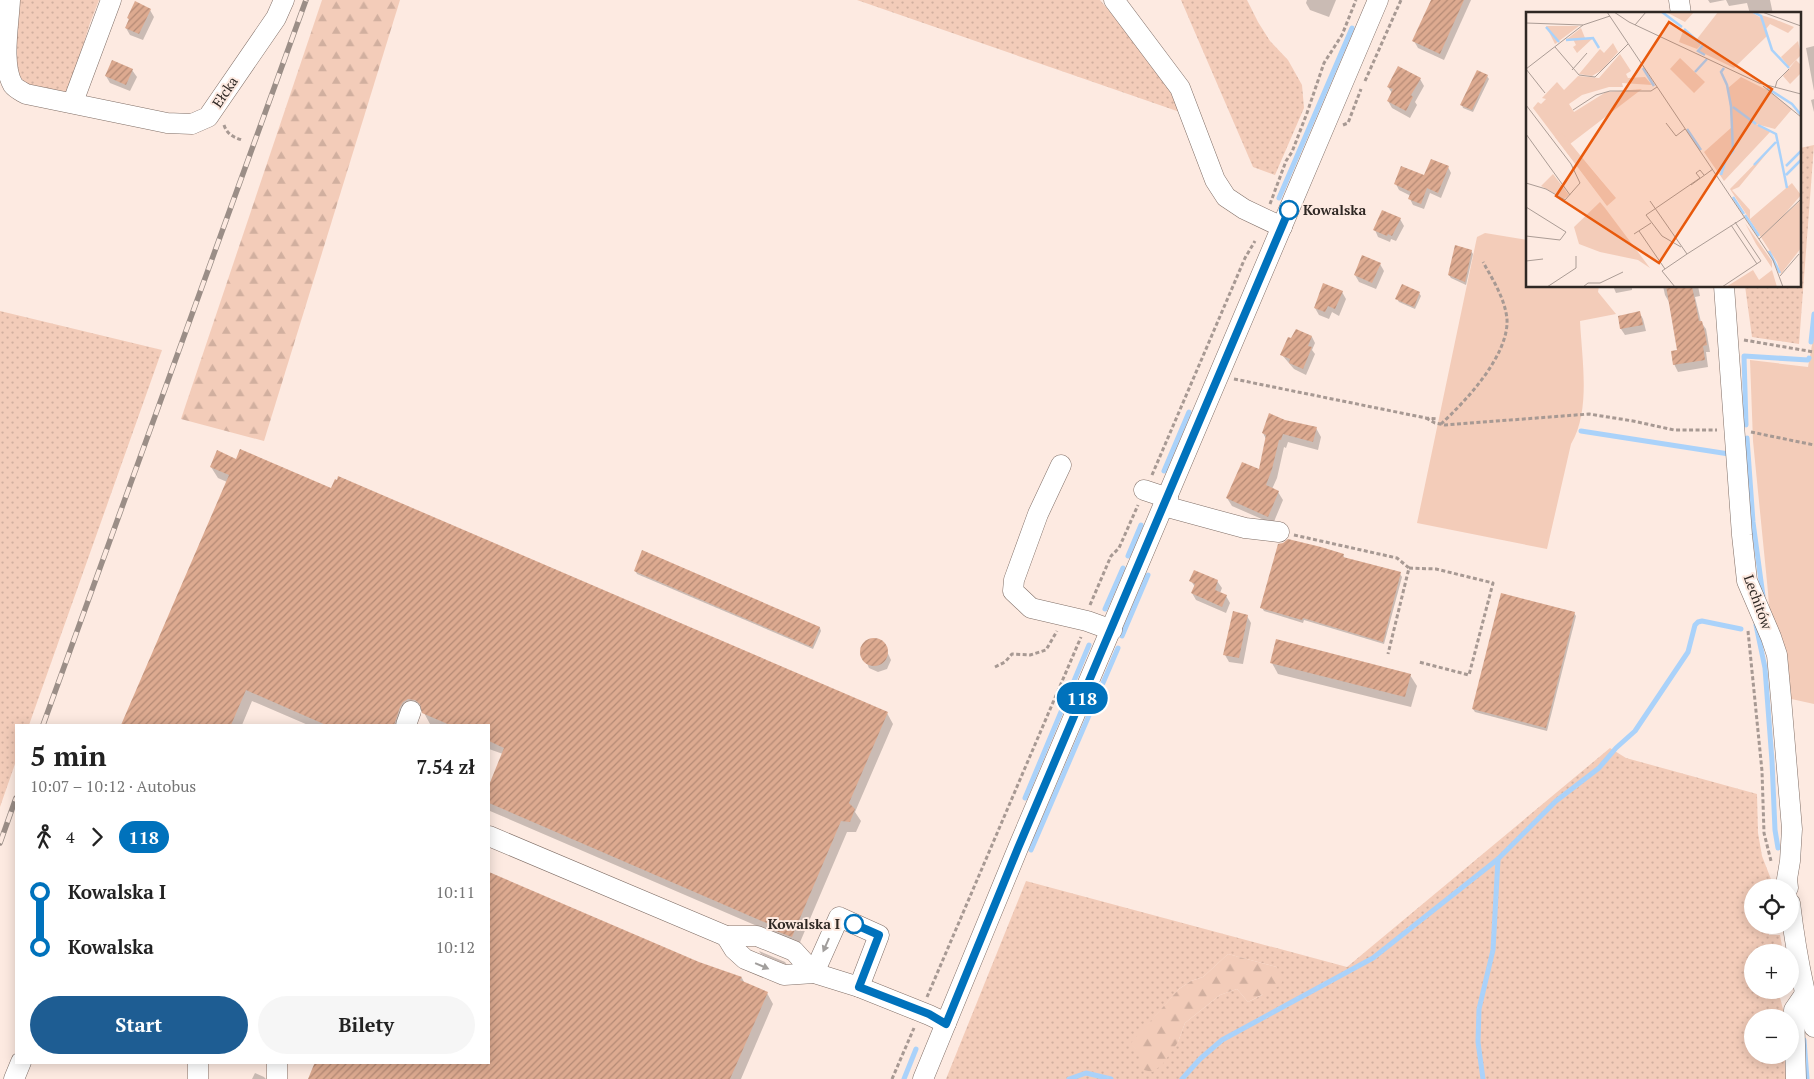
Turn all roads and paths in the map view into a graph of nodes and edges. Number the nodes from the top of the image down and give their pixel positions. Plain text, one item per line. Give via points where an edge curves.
1 (10, 0) edge
2 (111, 0) edge
3 (284, 0) edge
4 (1114, 0) edge
5 (1356, 0) edge
6 (1378, 0) edge
7 (1401, 0) edge
8 (1384, 37) dead end
9 (73, 102) junction
10 (216, 106) junction
11 (242, 140) dead end
12 (1274, 223) junction
13 (1483, 262) dead end
14 (1724, 288) edge
15 (1728, 341) junction
16 (1814, 352) edge
17 (1220, 374) junction
18 (1426, 418) junction
19 (1438, 419) dead end
20 (1441, 424) junction
21 (1734, 431) junction
22 (1814, 445) edge
23 (1061, 465) dead end
24 (1144, 490) junction
25 (1166, 502) junction
26 (1279, 532) joint
27 (1409, 568) junction
28 (1089, 613) dead end
29 (1065, 616) junction
30 (1748, 626) dead end
31 (1084, 630) dead end
32 (1112, 630) junction
33 (1388, 654) dead end
34 (1419, 662) dead end
35 (995, 668) dead end
36 (490, 836) edge
37 (1784, 879) edge
38 (1788, 879) edge
39 (1794, 934) edge
40 (814, 973) junction
41 (859, 987) junction
42 (1804, 994) junction
43 (928, 995) dead end
44 (916, 1024) dead end
45 (946, 1024) junction
46 (1814, 1027) edge
47 (20, 1064) edge
48 (198, 1064) edge
49 (277, 1064) edge
50 (14, 1079) edge
51 (198, 1079) edge
52 (277, 1079) edge
53 (892, 1079) edge
54 (923, 1079) edge
55 (1796, 1079) edge

1 - 9 street, Ełcka via 6,64 13,84 26,94
2 - 9 street
3 - 10 street, Ełcka via 276,18
4 - 12 street via 1180,88 1215,180 1226,197
5 - 12 path via 1342,35 1324,62 1280,177
6 - 12 street
7 - 8 path
9 - 10 street, Ełcka via 167,123 192,124 208,117
10 - 11 path via 226,130
12 - 17 street
12 - 24 path via 1252,245 1245,258
13 - 20 path via 1504,303 1507,320 1505,339 1488,372 1469,397
14 - 15 street, Lechitów
15 - 16 path via 1748,340
15 - 21 street, Lechitów
17 - 18 path
17 - 25 street
18 - 19 path
18 - 20 path
20 - 21 path via 1589,414 1674,430
21 - 22 path
21 - 38 street, Lechitów via 1747,581 1777,655 1792,829
23 - 29 street via 1038,514 1013,591 1031,608
24 - 25 street
24 - 28 path via 1119,548 1110,556
25 - 26 street via 1245,528
25 - 32 street
26 - 27 path via 1396,558
27 - 33 path
27 - 34 path via 1436,569 1493,583 1469,675
29 - 32 street
29 - 35 path via 1046,650 1030,655 1012,654
30 - 37 path via 1762,771 1764,833 1773,868
31 - 43 path
32 - 45 street
36 - 40 street via 726,936 746,959 776,972 784,975
39 - 42 street
40 - 41 street
41 -> 40 street via 879,935 839,917
41 - 45 street via 929,1014
42 - 46 street
42 - 55 street via 1794,1010
44 - 53 path
45 - 54 street
47 - 50 street
48 - 51 street
49 - 52 street

